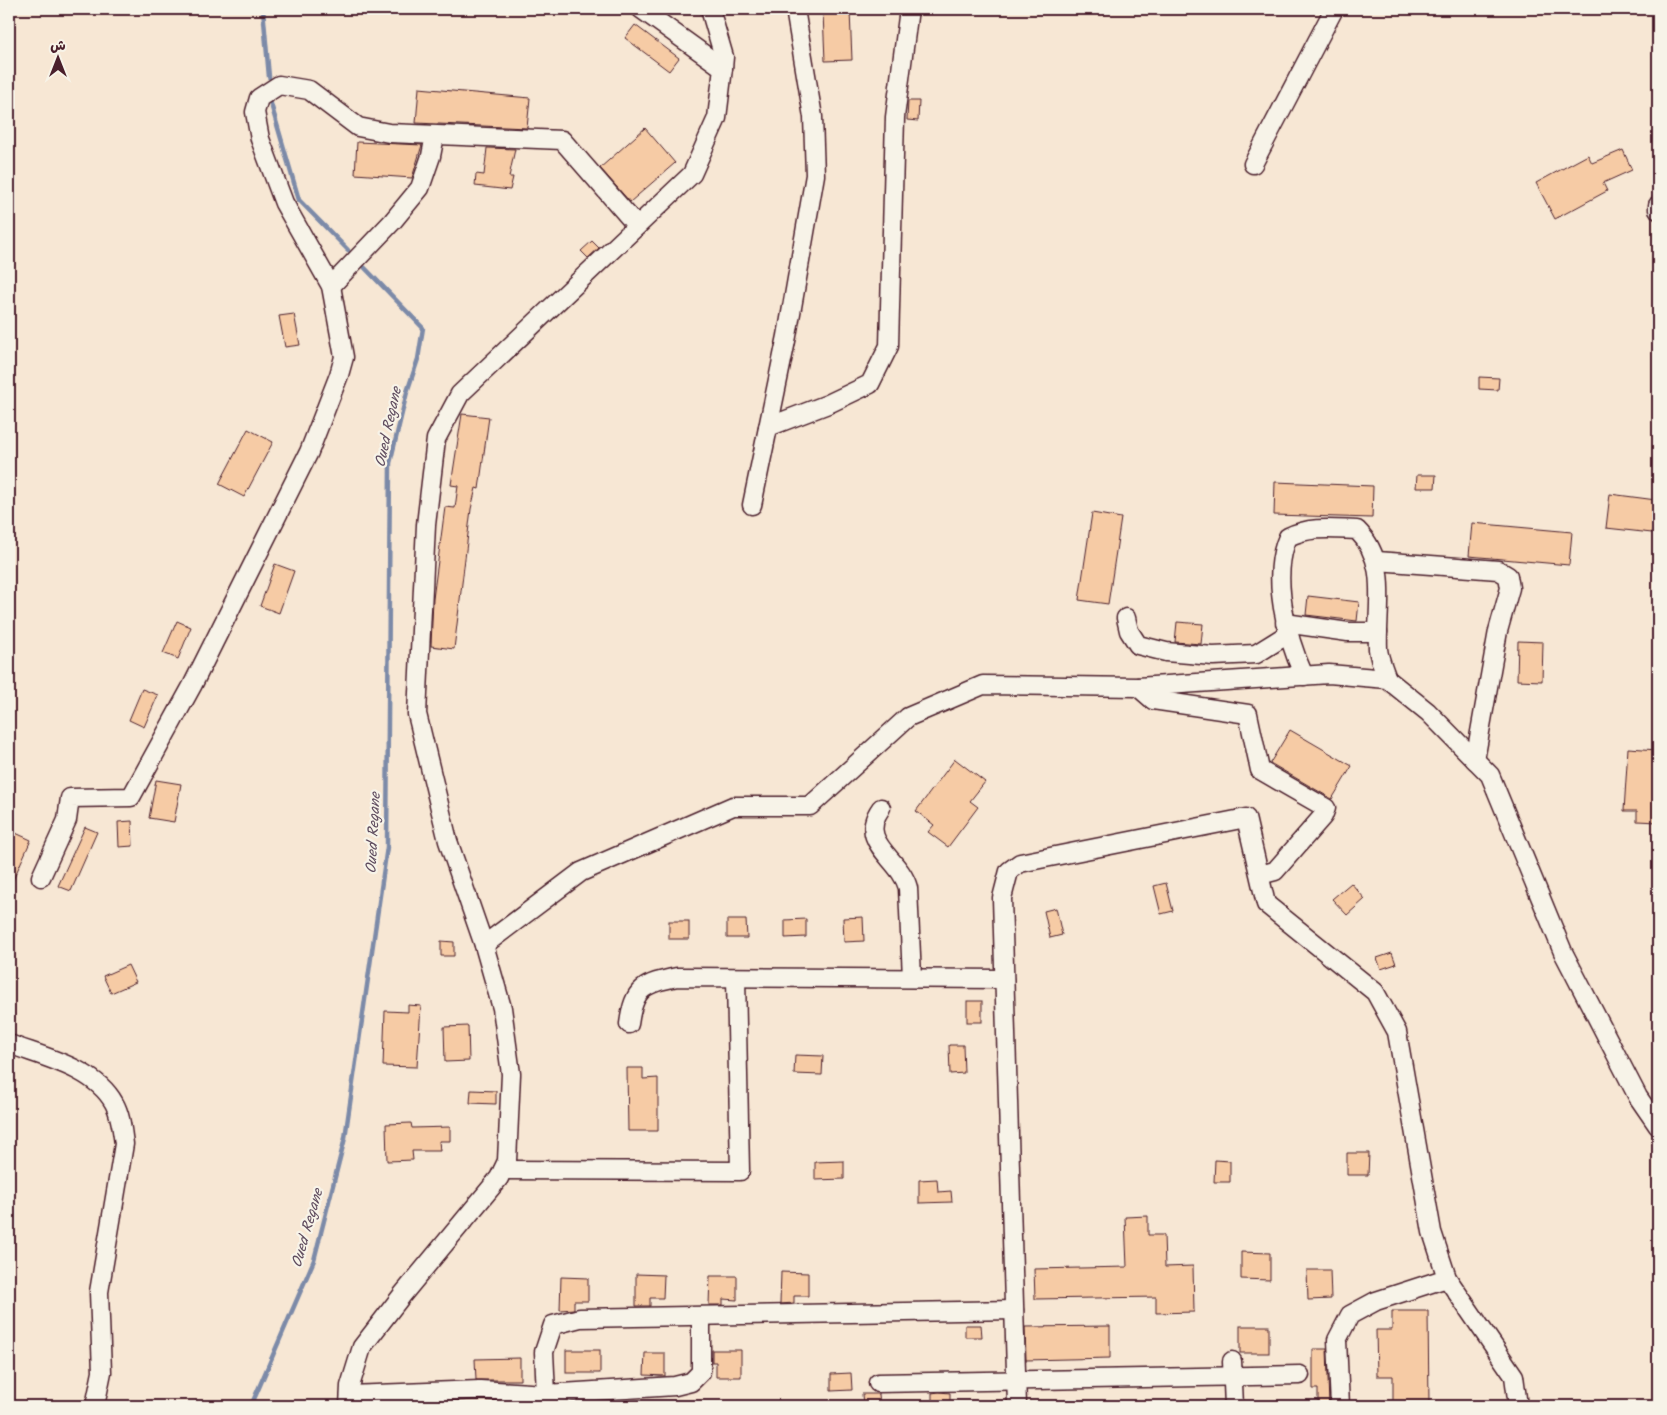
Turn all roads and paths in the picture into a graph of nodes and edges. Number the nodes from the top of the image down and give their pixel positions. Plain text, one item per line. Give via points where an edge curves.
1 (641, 9) edge
2 (710, 9) edge
3 (795, 9) edge
4 (909, 9) edge
5 (1334, 9) edge
6 (722, 68) junction
7 (435, 135) junction
8 (1252, 164) dead end
9 (1658, 205) edge
10 (1658, 210) edge
11 (637, 226) junction
12 (331, 286) junction
13 (768, 427) junction
14 (752, 506) dead end
15 (1377, 561) junction
16 (1126, 618) dead end
17 (1286, 628) junction
18 (1378, 632) junction
19 (1304, 676) junction
20 (1387, 679) junction
21 (1138, 687) junction
22 (1475, 760) junction
23 (882, 808) dead end
24 (1260, 875) junction
25 (41, 877) dead end
26 (484, 945) junction
27 (736, 978) junction
28 (912, 978) junction
29 (1004, 979) junction
30 (629, 1024) dead end
31 (9, 1044) edge
32 (1658, 1126) edge
33 (503, 1170) junction
34 (1447, 1278) junction
35 (1014, 1310) junction
36 (701, 1316) junction
37 (1232, 1369) junction
38 (1300, 1375) dead end
39 (1016, 1381) junction
40 (878, 1383) dead end
41 (546, 1394) junction
42 (349, 1400) edge
43 (95, 1406) edge
44 (1017, 1406) edge
45 (1234, 1406) edge
46 (1340, 1406) edge
47 (1518, 1406) edge

1 - 6 lane
2 - 6 lane via 724,57
3 - 13 lane via 812,118 815,175
4 - 13 lane via 894,117 889,346 870,384
5 - 8 lane
6 - 11 lane via 717,118 692,174
7 - 11 lane via 562,140
7 - 12 lane via 432,156 420,188
7 - 12 lane via 389,133 358,127 309,90 279,84 258,98 255,112 268,164 284,203
9 - 10 lane
11 - 26 lane via 460,394 436,439 426,525 417,714 448,841
12 - 25 lane via 344,357 309,452 192,686 131,797 70,798 67,820
13 - 14 lane
15 - 17 lane via 1366,539 1357,530 1305,529 1288,537 1282,550
15 - 18 lane
15 - 22 lane via 1498,570 1508,576 1510,588 1498,631
16 - 17 lane via 1129,631 1138,645 1166,652 1213,656 1256,654
17 - 18 lane
17 - 19 lane
18 - 20 lane via 1378,652
19 - 20 lane via 1330,674
19 - 21 lane
20 - 22 lane via 1428,712
21 - 24 lane via 1153,700 1248,714 1260,770 1326,808 1323,816 1274,871
21 - 26 lane via 983,685 908,717 810,806 733,806 581,872
22 - 32 lane via 1490,775 1563,952 1638,1097
23 - 28 lane via 873,820 873,834 906,878
24 - 29 lane via 1246,818 1020,863 1009,871 1002,898
24 - 34 lane via 1266,904 1375,992 1397,1032 1432,1232
26 - 33 lane via 502,1008 511,1074 507,1161
27 - 28 lane
27 - 30 lane via 677,977 648,984 636,996
27 - 33 lane via 740,1171
28 - 29 lane
29 - 35 lane
31 - 43 lane via 84,1073 107,1092 121,1122 124,1144 99,1292 102,1372
33 - 42 lane via 362,1347
34 - 46 lane via 1376,1301 1350,1315 1337,1340
34 - 47 lane via 1514,1376
35 - 36 lane
35 - 39 lane
36 - 41 lane via 701,1372 691,1382 675,1386
36 - 41 lane via 580,1318 553,1325 544,1352
37 - 38 lane
37 - 39 lane
37 - 45 lane
39 - 40 lane
39 - 44 lane
41 - 42 lane via 480,1390

